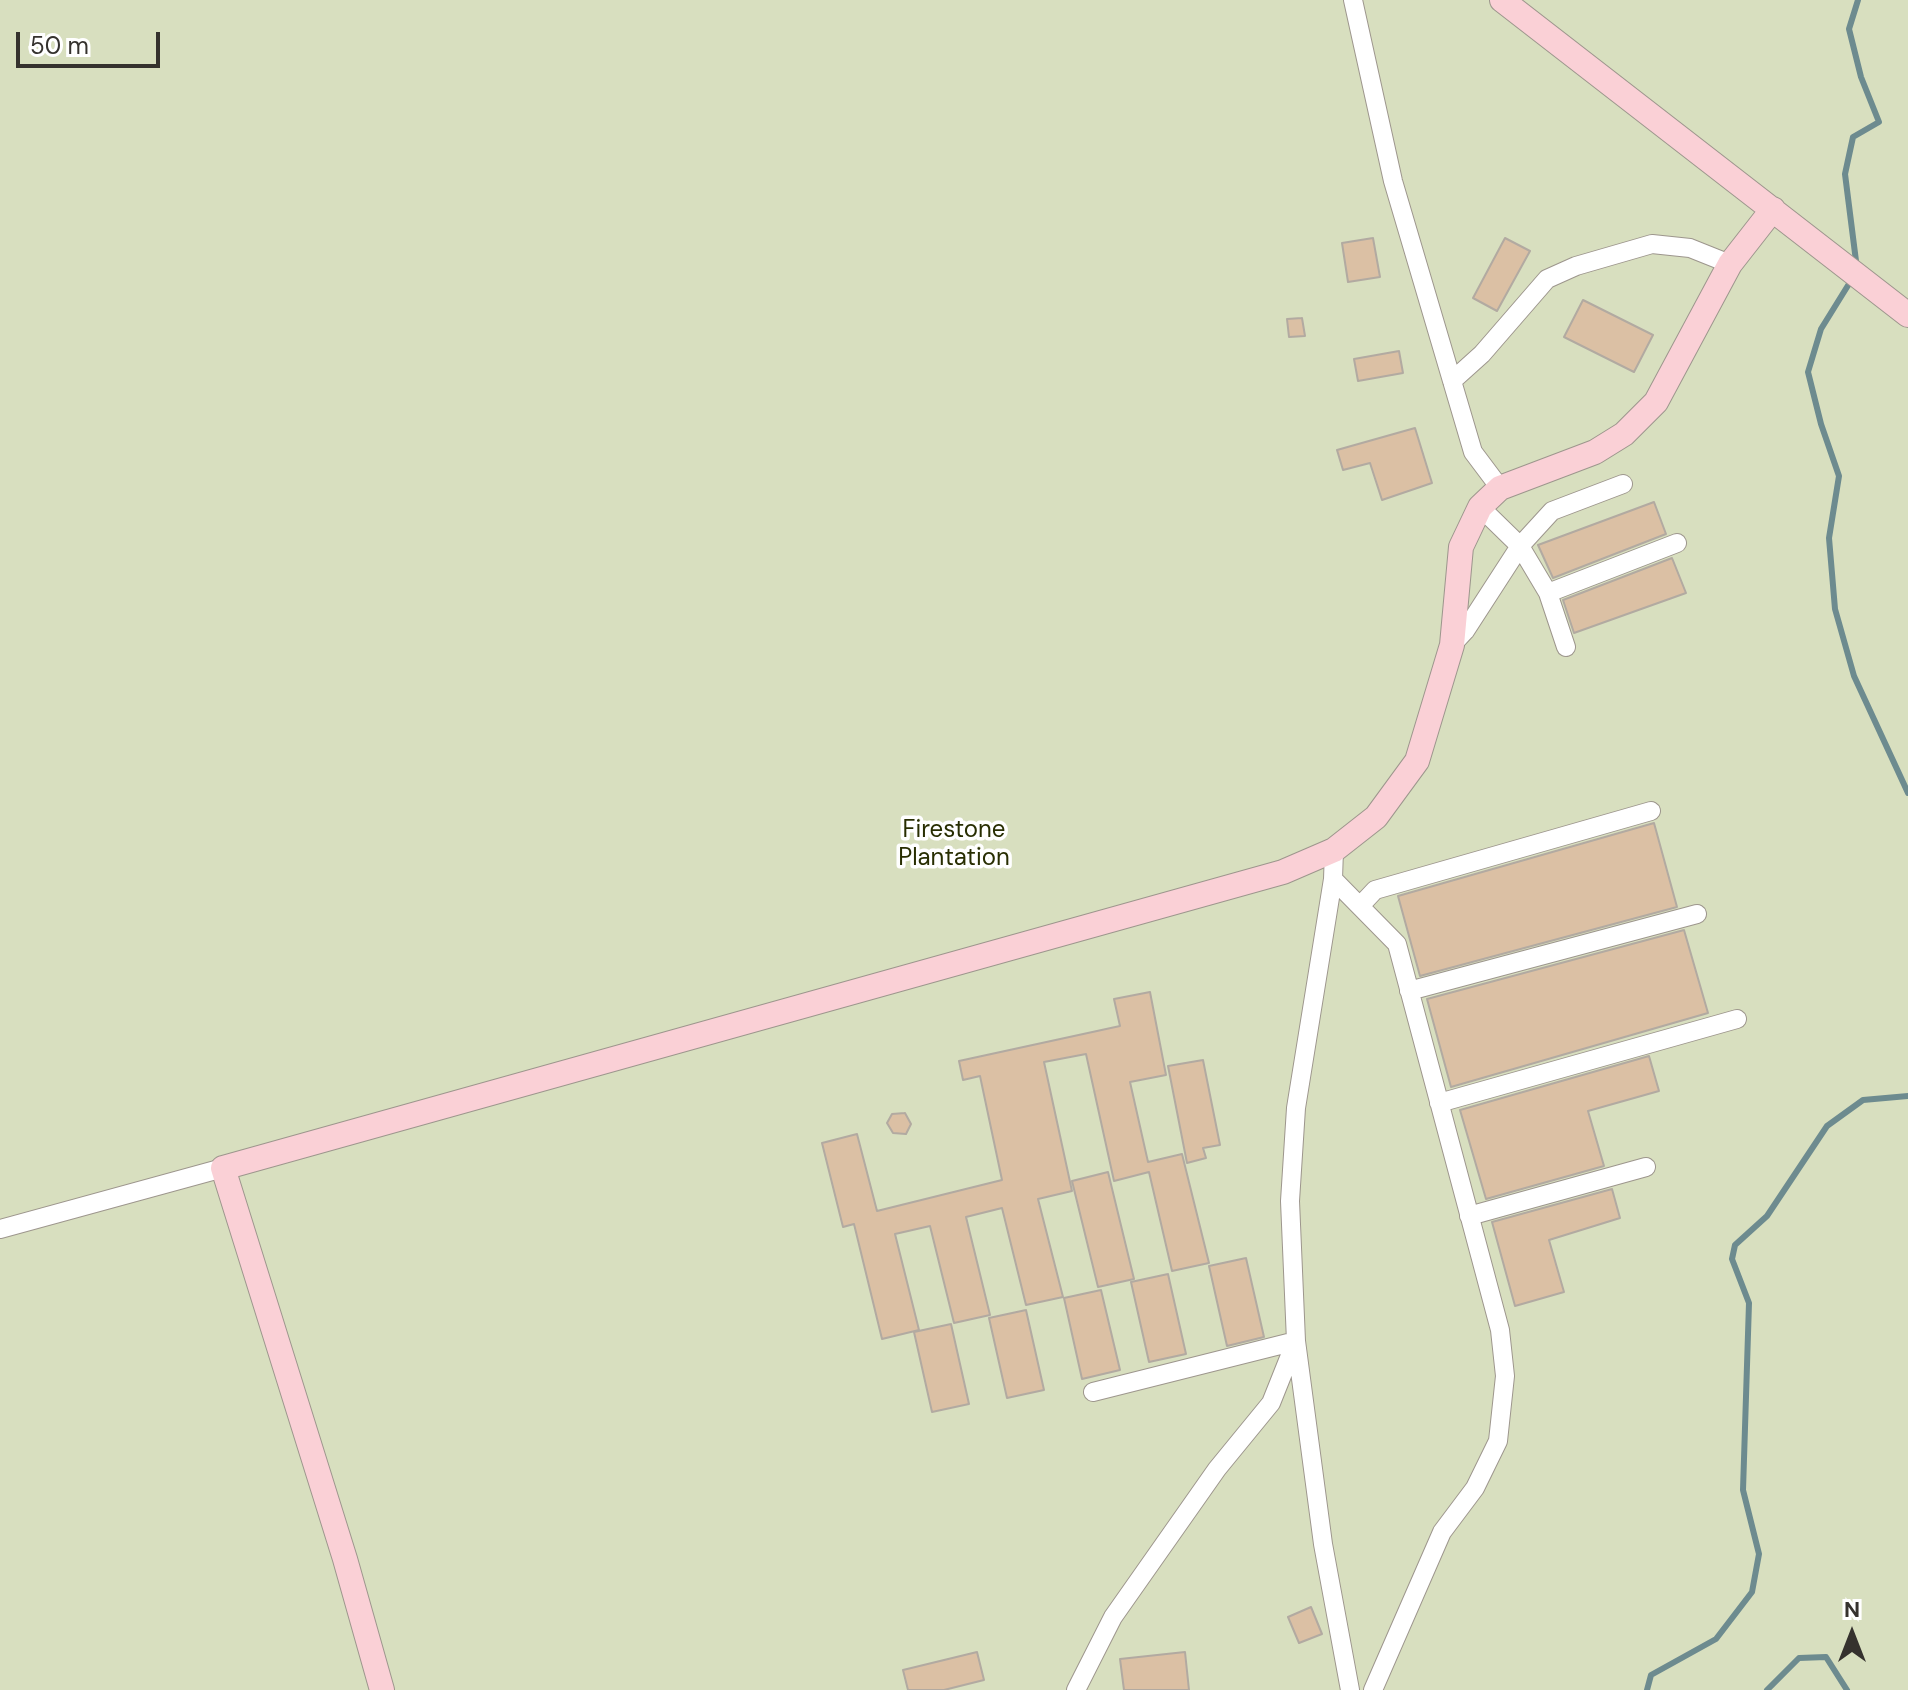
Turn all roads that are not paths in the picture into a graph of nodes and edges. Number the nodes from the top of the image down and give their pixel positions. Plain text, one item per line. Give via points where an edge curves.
1 (1353, 0) edge
2 (1502, 0) edge
3 (1773, 209) junction
4 (1730, 264) junction
5 (1908, 315) edge
6 (1452, 381) junction
7 (1623, 484) dead end
8 (1500, 488) junction
9 (1480, 507) junction
10 (1677, 543) dead end
11 (1520, 546) junction
12 (1548, 593) junction
13 (1452, 645) junction
14 (1566, 647) dead end
15 (1651, 811) dead end
16 (1334, 850) junction
17 (1333, 879) junction
18 (1360, 906) junction
19 (1697, 914) dead end
20 (1409, 991) junction
21 (1737, 1019) dead end
22 (1439, 1103) junction
23 (1646, 1167) dead end
24 (223, 1168) junction
25 (1469, 1216) junction
26 (0, 1229) edge
27 (1296, 1341) junction
28 (1093, 1392) dead end
29 (382, 1690) edge
30 (1076, 1690) edge
31 (1350, 1690) edge
32 (1373, 1690) edge

1 - 6 street via 1393,181
2 - 3 street
3 - 4 street
3 - 5 street
4 - 6 street via 1690,248 1652,244 1576,266 1547,279
4 - 8 street via 1656,402 1595,452
6 - 8 street via 1473,452
7 - 11 street via 1552,511
8 - 9 street
9 - 11 street
9 - 13 street via 1461,547
10 - 12 street
11 - 12 street
11 - 13 street
12 - 14 street
13 - 16 street via 1417,761 1376,817
15 - 18 street via 1375,890
16 - 17 street
16 - 24 street via 1283,872
17 - 18 street
17 - 27 street via 1296,1108 1290,1201
18 - 20 street via 1397,944
19 - 20 street
20 - 22 street
21 - 22 street
22 - 25 street
23 - 25 street
24 - 26 street
24 - 29 street
25 - 32 street via 1500,1330 1505,1376 1498,1441 1475,1488 1442,1532
27 - 28 street
27 - 30 street via 1271,1403 1217,1469 1113,1617
27 - 31 street via 1323,1544

